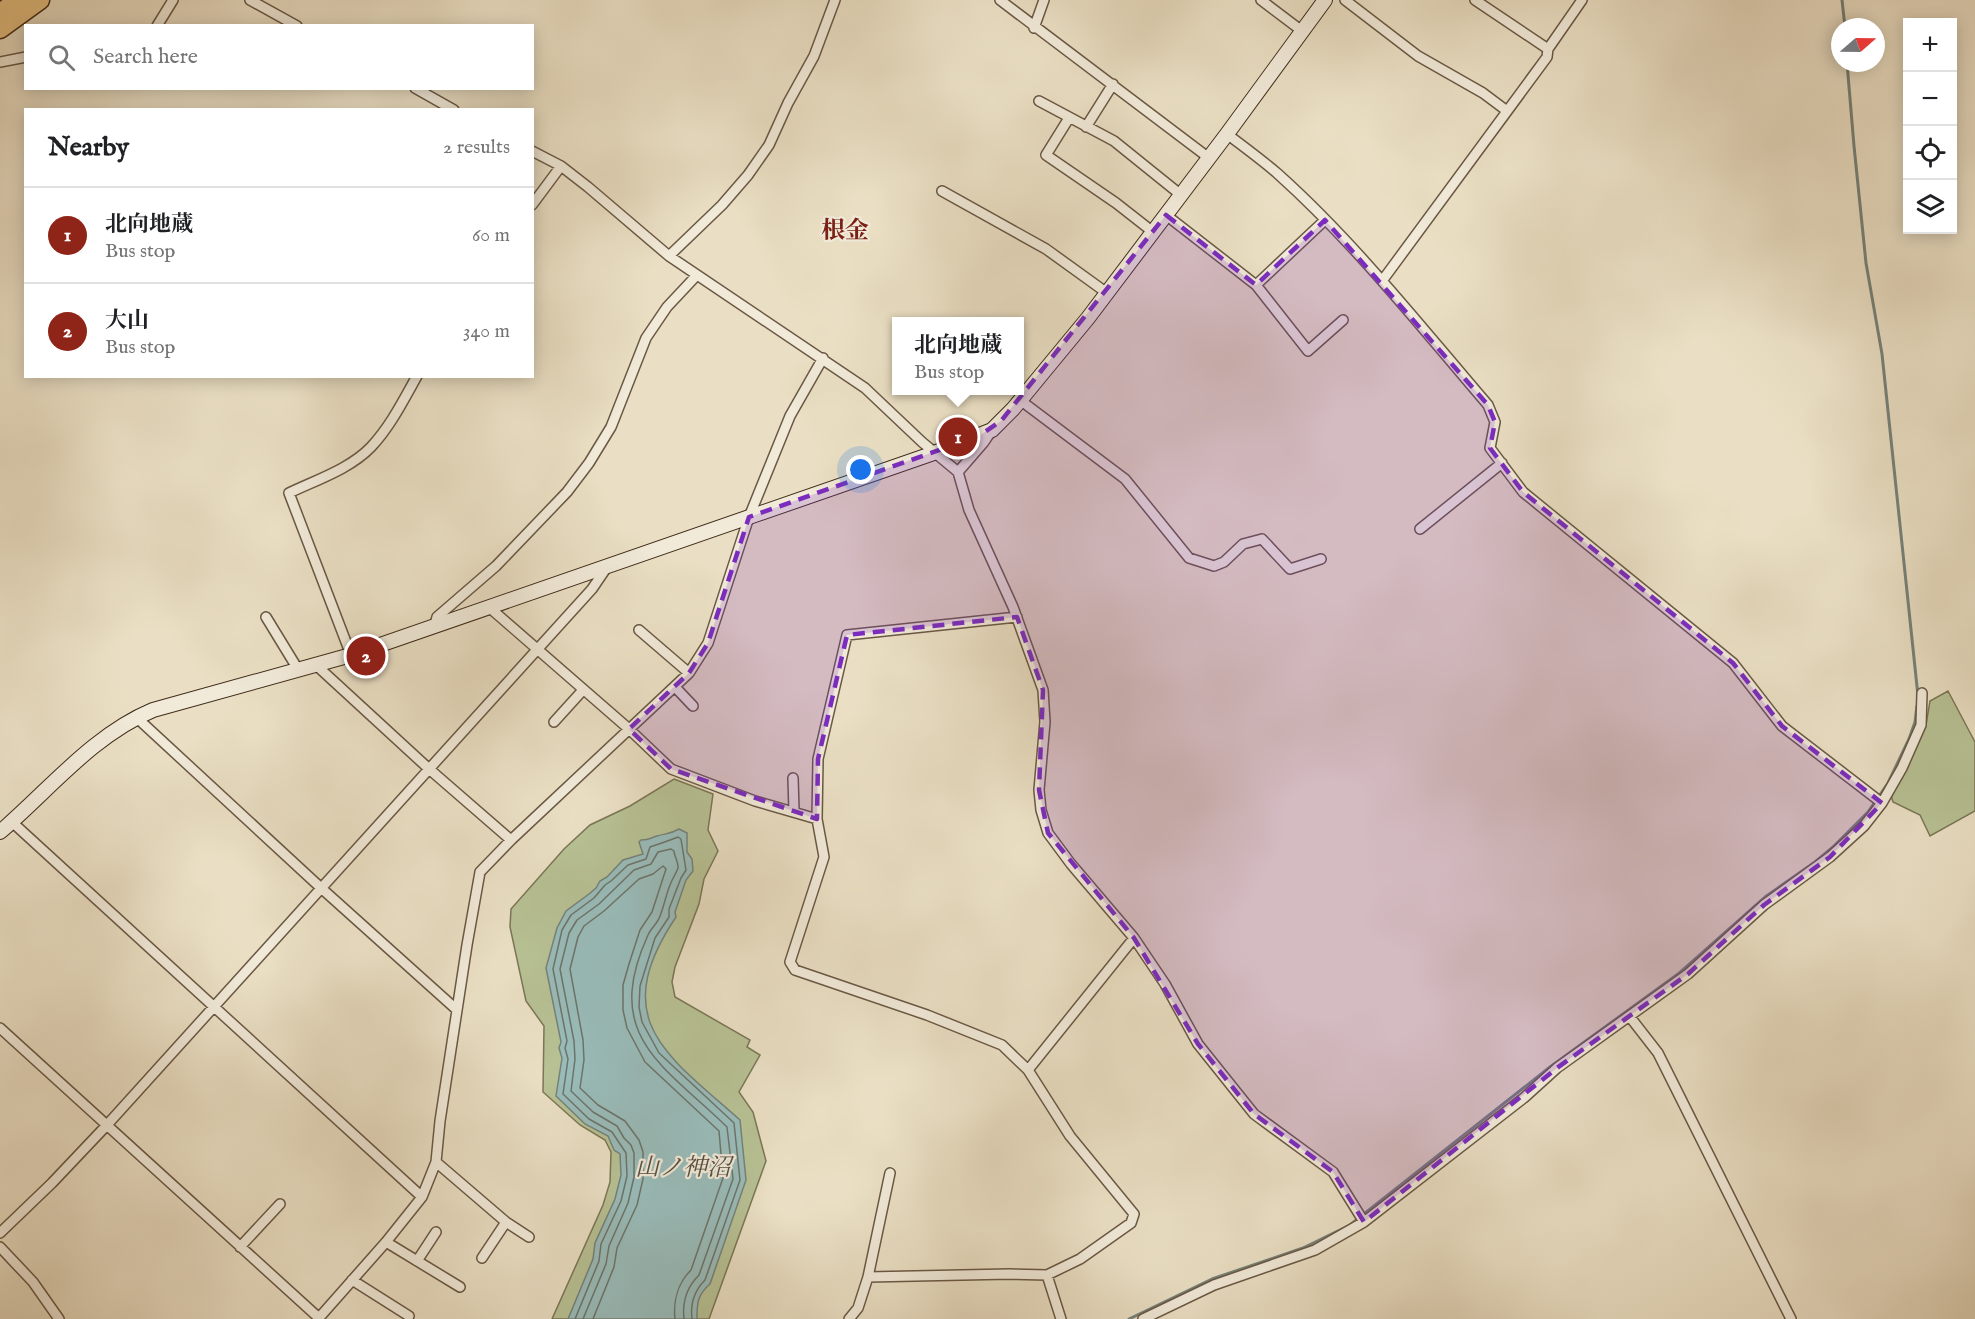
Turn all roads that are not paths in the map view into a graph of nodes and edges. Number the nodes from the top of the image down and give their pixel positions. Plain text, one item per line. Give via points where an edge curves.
1 (18, 0) edge
2 (40, 0) edge
3 (173, 0) edge
4 (250, 0) edge
5 (835, 0) edge
6 (1000, 0) edge
7 (1044, 0) edge
8 (1261, 0) edge
9 (1325, 0) edge
10 (1345, 0) edge
11 (1475, 0) edge
12 (1582, 0) edge
13 (0, 13) edge
14 (158, 24) edge
15 (293, 24) edge
16 (1034, 28) junction
17 (0, 29) edge
18 (1302, 32) junction
19 (1548, 49) junction
20 (24, 57) edge
21 (0, 62) edge
22 (1113, 84) junction
23 (419, 90) edge
24 (1039, 101) dead end
25 (450, 108) edge
26 (1507, 111) junction
27 (1070, 118) junction
28 (1086, 127) junction
29 (1227, 134) junction
30 (534, 152) edge
31 (1209, 158) junction
32 (561, 166) junction
33 (942, 191) dead end
34 (1181, 195) junction
35 (534, 202) edge
36 (1166, 215) junction
37 (1324, 220) junction
38 (1153, 232) junction
39 (669, 256) junction
40 (697, 275) junction
41 (1382, 281) junction
42 (1256, 285) junction
43 (1107, 293) junction
44 (1342, 320) dead end
45 (823, 358) junction
46 (416, 378) edge
47 (1020, 400) junction
48 (992, 430) junction
49 (934, 453) junction
50 (1502, 463) junction
51 (957, 472) junction
52 (749, 517) junction
53 (1420, 529) dead end
54 (1321, 559) dead end
55 (607, 567) junction
56 (490, 608) junction
57 (266, 617) dead end
58 (1017, 617) junction
59 (434, 628) junction
60 (639, 630) dead end
61 (537, 650) junction
62 (351, 655) junction
63 (316, 665) junction
64 (299, 670) junction
65 (689, 673) junction
66 (675, 687) junction
67 (583, 690) junction
68 (1922, 693) dead end
69 (693, 706) dead end
70 (136, 717) junction
71 (554, 722) dead end
72 (629, 729) junction
73 (428, 768) junction
74 (793, 778) dead end
75 (1882, 803) junction
76 (794, 811) junction
77 (817, 819) junction
78 (12, 822) junction
79 (0, 832) edge
80 (511, 840) junction
81 (320, 887) junction
82 (1134, 938) junction
83 (214, 1005) junction
84 (457, 1010) junction
85 (1630, 1017) junction
86 (0, 1028) edge
87 (1028, 1070) junction
88 (106, 1126) junction
89 (436, 1162) junction
90 (890, 1173) dead end
91 (422, 1197) junction
92 (280, 1204) dead end
93 (506, 1222) junction
94 (1364, 1222) junction
95 (436, 1232) dead end
96 (0, 1233) edge
97 (529, 1237) dead end
98 (386, 1242) junction
99 (0, 1247) edge
100 (240, 1248) junction
101 (482, 1258) dead end
102 (417, 1261) junction
103 (1047, 1275) junction
104 (868, 1277) junction
105 (352, 1281) junction
106 (460, 1287) dead end
107 (409, 1316) dead end
108 (319, 1318) edge
109 (59, 1319) edge
110 (849, 1319) edge
111 (1061, 1319) edge
112 (1143, 1319) edge
113 (1791, 1319) edge

1 - 13 highway
2 - 17 highway
3 - 14 street
4 - 15 street
5 - 39 street via 814,56 769,145 722,205
6 - 16 street
7 - 16 street
8 - 18 street
9 - 18 street
10 - 26 street via 1418,56
11 - 19 street
12 - 19 street
16 - 22 street
18 - 29 street
19 - 26 street
20 - 21 street
22 - 28 street
22 - 31 street
23 - 25 street
24 - 27 street
26 - 41 street
27 - 28 street
27 - 38 street via 1046,155
28 - 34 street via 1114,141
29 - 31 street
29 - 37 street via 1277,173
30 - 32 street
31 - 34 street
32 - 35 street
32 - 39 street
33 - 43 street via 1046,249
34 - 36 street
36 - 38 street
36 - 42 street
37 - 41 street
37 - 42 street
38 - 43 street
39 - 40 street
40 - 45 street
40 - 59 street via 667,307 646,338 611,427 589,463 567,492 496,566 438,617
41 - 50 street via 1488,405 1495,422 1490,448
42 - 44 street via 1308,351
43 - 47 street
45 - 49 street via 865,388
45 - 52 street via 790,416
46 - 62 street via 390,424 370,448 344,467 289,494
47 - 48 street
47 - 54 street via 1125,479 1189,558 1214,566 1244,544 1262,539 1290,569
48 - 49 street
48 - 51 street
49 - 51 street
49 - 52 street
50 - 53 street
50 - 75 street via 1524,492 1558,522 1733,663 1782,726
51 - 58 street via 969,510
52 - 55 street
52 - 65 street via 708,643
55 - 56 street
55 - 61 street
56 - 59 street
56 - 61 street
57 - 64 street
58 - 77 street via 847,635 818,759
58 - 82 street via 1043,690 1045,722 1039,790 1048,833
59 - 62 street
60 - 65 street
61 - 67 street
61 - 73 street
62 - 63 street
63 - 64 street
63 - 73 street
64 - 70 street
65 - 66 street
66 - 69 street
66 - 72 street
67 - 71 street
67 - 72 street
68 - 75 street via 1921,725
70 - 78 street via 92,749
70 - 81 street
72 - 76 street via 671,769 755,801
72 - 80 street
73 - 80 street
73 - 81 street
74 - 76 street
75 - 85 street via 1830,857 1764,905 1688,974
76 - 77 street
77 - 87 street via 824,857 790,962 795,970 1002,1045
78 - 79 street
78 - 83 street
80 - 84 street via 480,872
81 - 83 street
81 - 84 street
82 - 87 street
82 - 94 street via 1198,1044 1254,1114 1333,1172
83 - 88 street
83 - 91 street
84 - 89 street
85 - 94 street via 1557,1068
85 - 113 street via 1658,1053
86 - 88 street
87 - 103 street via 1070,1136 1134,1214 1131,1223 1080,1259
88 - 96 street
88 - 100 street
89 - 91 street
89 - 93 street
90 - 104 street
91 - 98 street
92 - 100 street
93 - 97 street
93 - 101 street
94 - 112 street via 1315,1250 1214,1285
95 - 102 street
98 - 102 street
98 - 105 street
99 - 109 street via 33,1282
100 - 108 street
102 - 106 street
103 - 104 street
103 - 111 street
104 - 110 street via 858,1308
105 - 107 street
105 - 108 street

